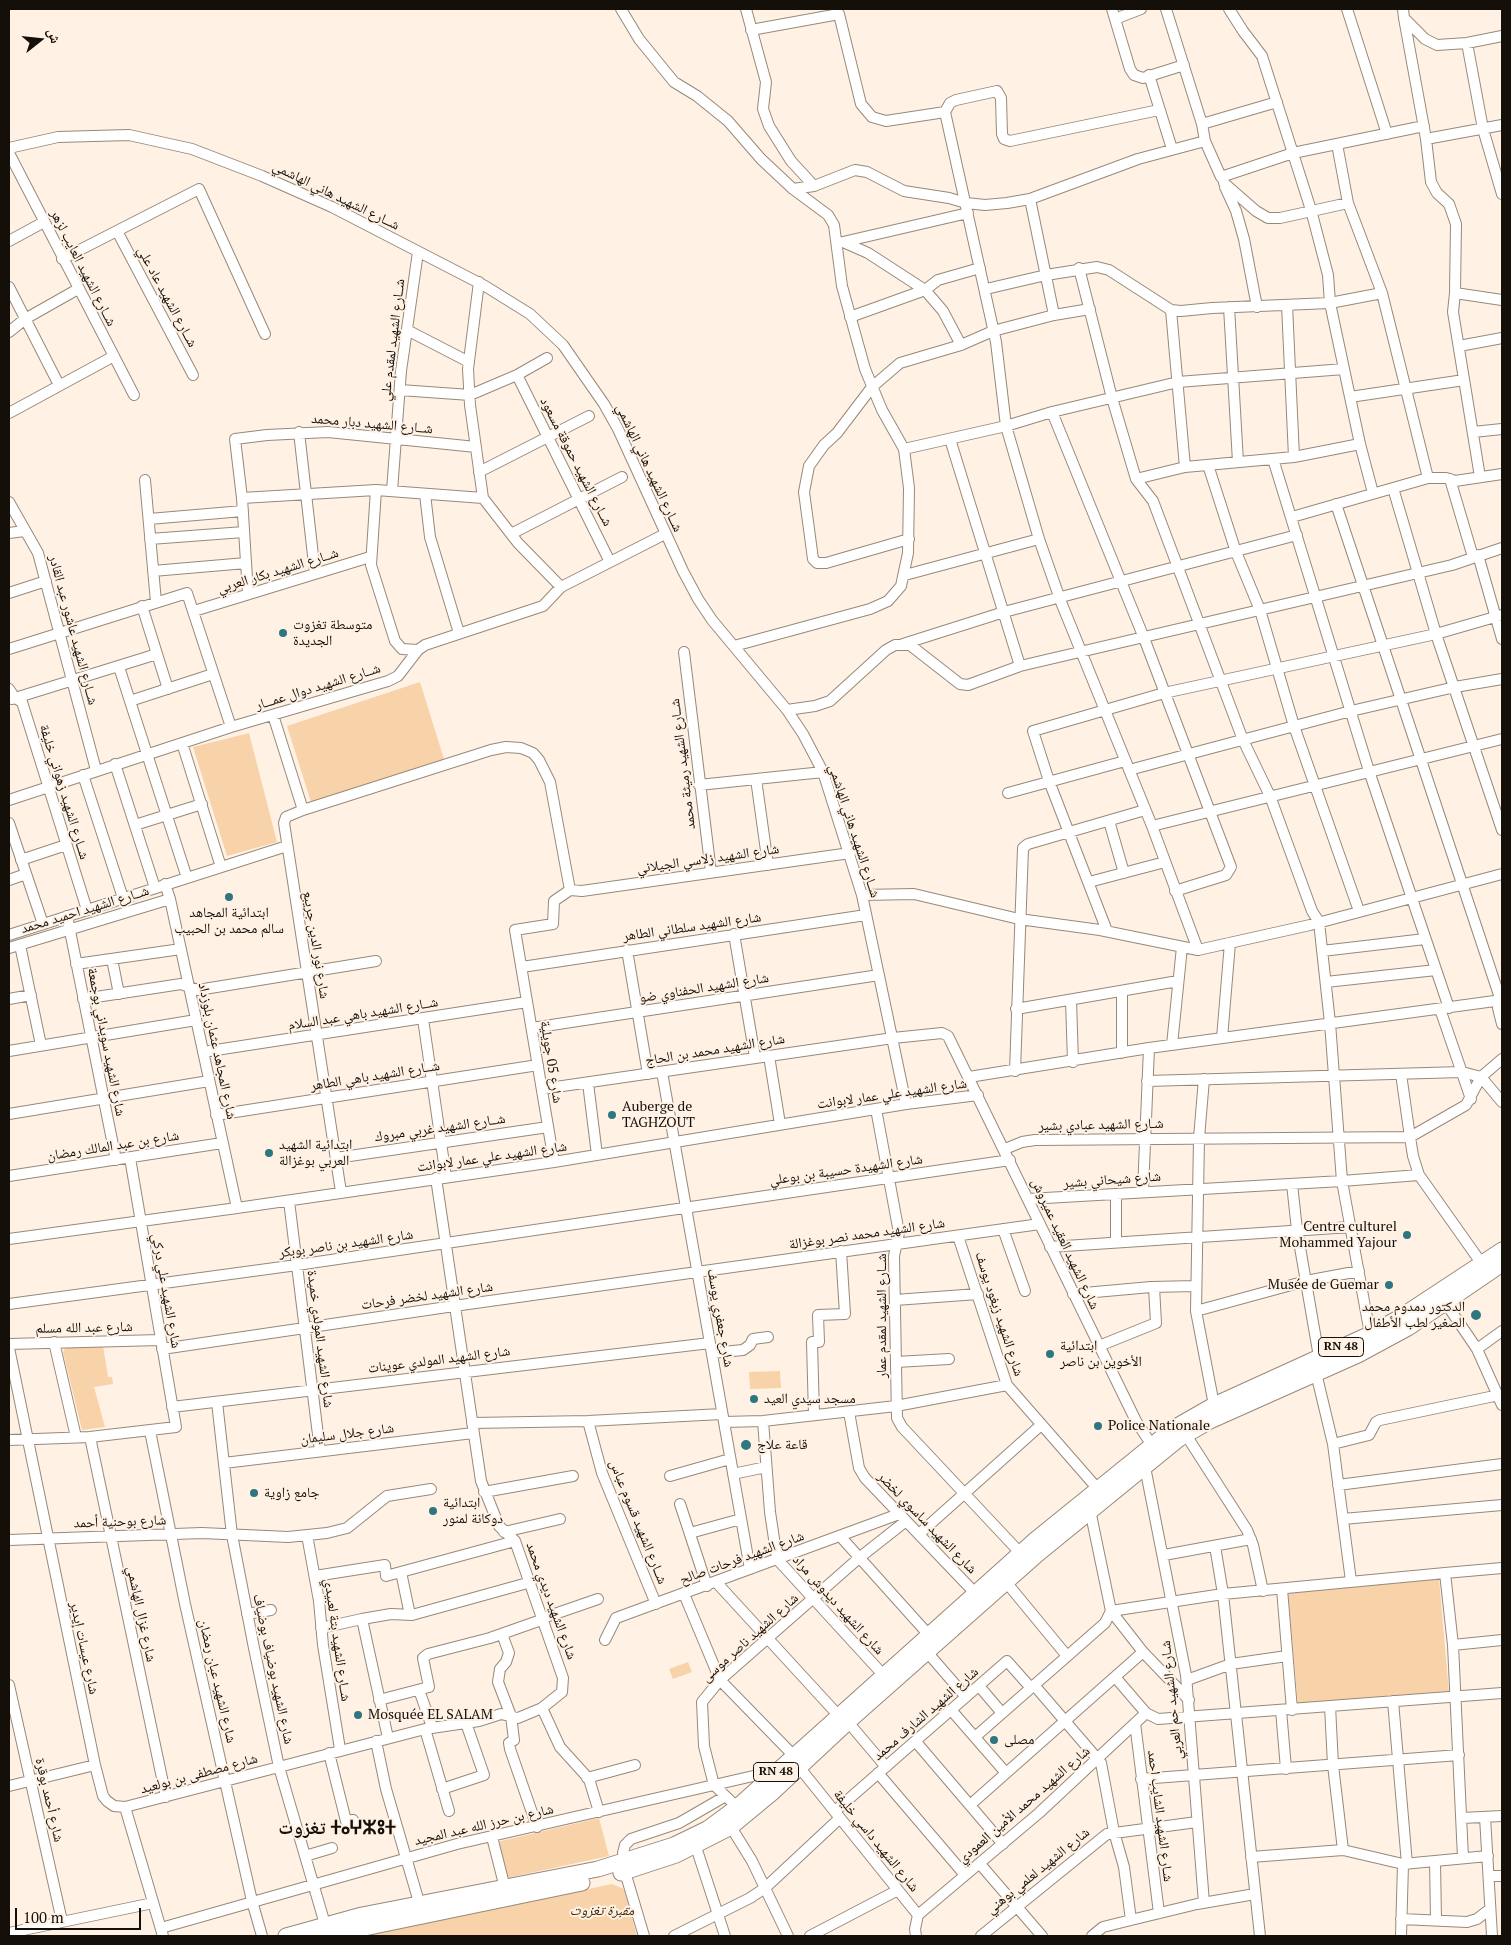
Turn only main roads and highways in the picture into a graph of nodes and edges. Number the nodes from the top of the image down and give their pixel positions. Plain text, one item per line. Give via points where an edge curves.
1 (1502, 1250) edge
2 (1502, 1264) edge
3 (1161, 1446) junction
4 (1025, 1558) junction
5 (887, 1680) junction
6 (782, 1775) junction
7 (625, 1867) junction
8 (422, 1911) junction
9 (326, 1932) edge
10 (286, 1936) edge

1 - 3 highway, RN 48 via 1370,1334 1214,1405
2 - 3 highway, RN 48 via 1408,1328 1368,1350
3 - 4 highway, RN 48 via 1097,1488
3 - 4 highway, RN 48 via 1145,1467
4 - 5 highway, RN 48 via 1006,1582 927,1652
4 - 5 highway, RN 48 via 975,1593 928,1634
5 - 6 highway, RN 48
6 - 7 highway, RN 48 via 695,1836
6 - 7 highway, RN 48 via 731,1827 696,1847
7 - 8 highway, RN 48
7 - 8 highway, RN 48 via 505,1888
8 - 9 highway, RN 48
9 - 10 highway, RN 48

